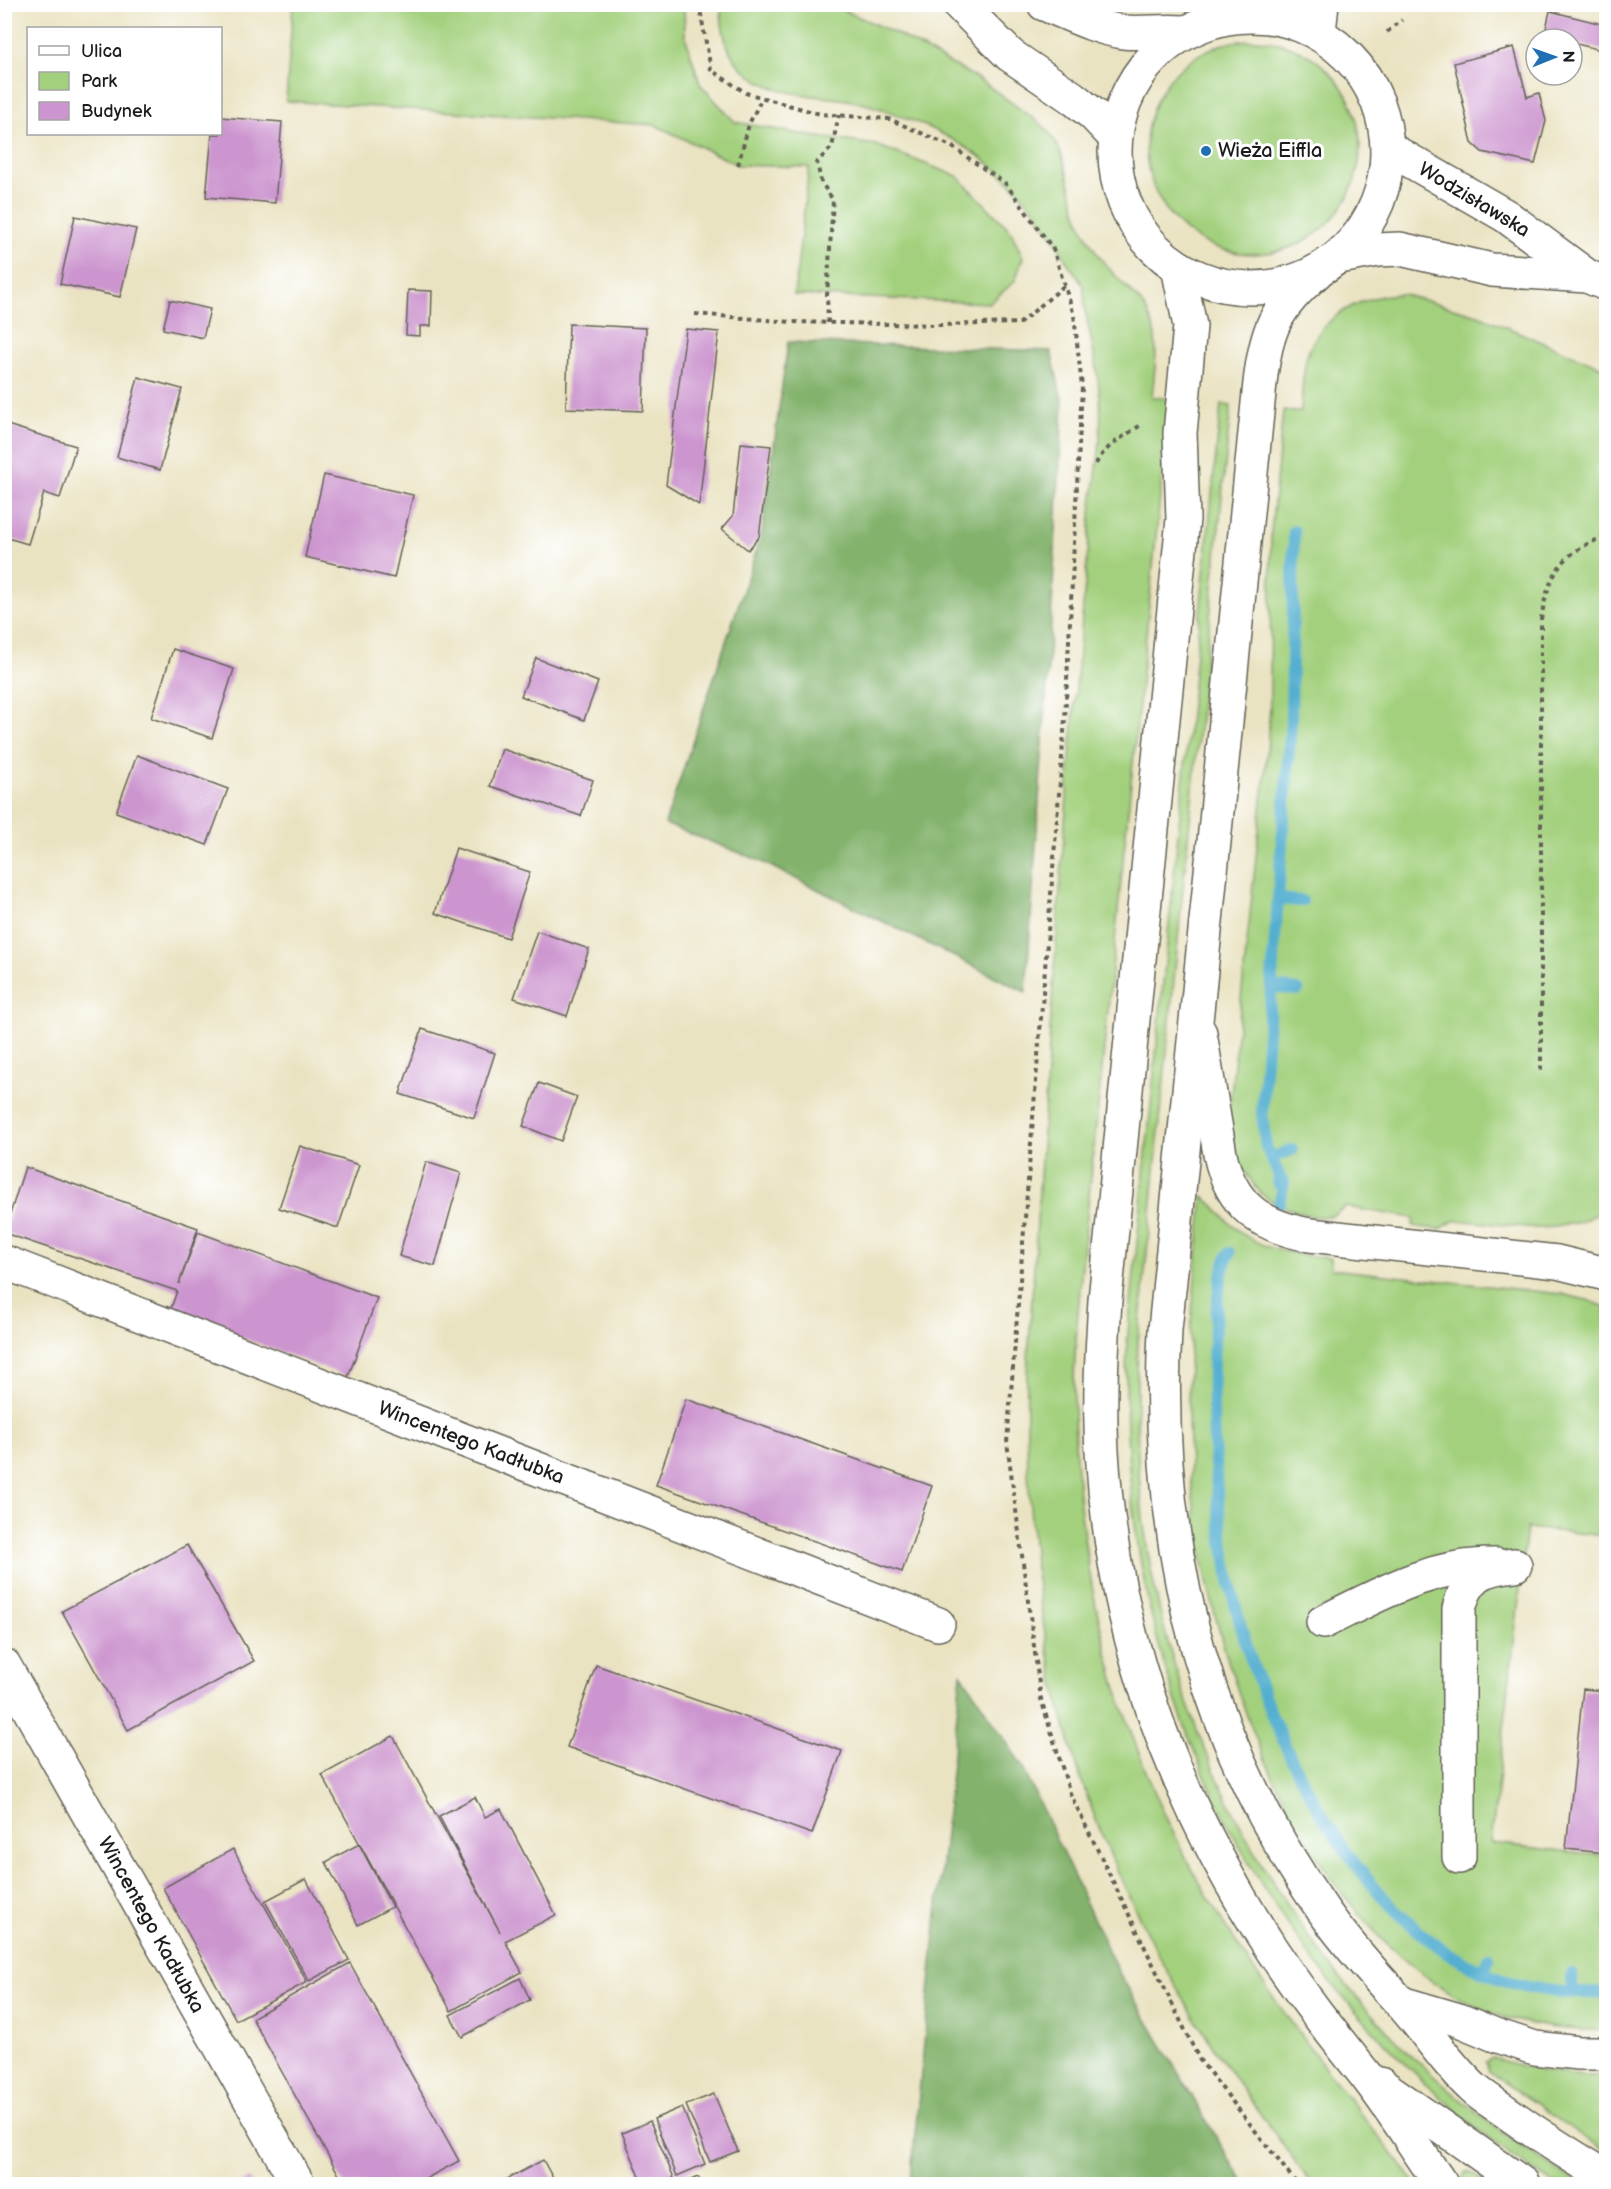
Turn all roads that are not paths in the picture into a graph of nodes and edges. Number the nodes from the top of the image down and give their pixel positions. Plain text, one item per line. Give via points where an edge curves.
1 (959, 4) edge
2 (1044, 4) edge
3 (1221, 12) edge
4 (1320, 18) edge
5 (1183, 32) junction
6 (1115, 137) junction
7 (1388, 148) junction
8 (1328, 265) junction
9 (1178, 267) junction
10 (1597, 280) edge
11 (1196, 1011) junction
12 (1606, 1248) edge
13 (1544, 1260) junction
14 (4, 1262) edge
15 (1606, 1274) edge
16 (1323, 1622) dead end
17 (938, 1624) dead end
18 (4, 1665) edge
19 (1459, 1857) dead end
20 (1401, 2003) junction
21 (1606, 2053) edge
22 (1364, 2073) junction
23 (1606, 2177) edge
24 (298, 2184) edge
25 (1441, 2184) edge
26 (1523, 2184) edge

1 - 6 main road via 1010,55 1073,98
2 - 5 main road via 1123,32
3 - 4 main road via 1286,19
3 - 5 main road
4 - 7 main road via 1355,62 1379,102
5 - 6 main road, Wodzisławska via 1150,59 1126,96
6 - 9 main road, Wodzisławska via 1116,175 1128,211 1148,243
7 - 8 main road via 1383,189 1366,226
7 - 10 main road, Wodzisławska via 1506,216
8 - 9 main road, Wodzisławska via 1276,286 1235,288 1215,284
8 - 10 main road, Wodzisławska via 1378,250 1400,249 1492,270
8 - 11 main road via 1286,301 1265,343
9 - 22 main road via 1190,326 1180,433 1183,519 1105,1300 1100,1402 1106,1501 1133,1649 1179,1781 1222,1866 1273,1952
11 - 13 main road via 1225,1174 1245,1205 1261,1220 1310,1235
11 - 20 main road via 1163,1378 1166,1478 1179,1574 1211,1692 1259,1805 1326,1915
12 - 13 main road via 1569,1259
13 - 15 main road
14 - 17 main road, Wincentego Kadłubka
16 - 19 main road via 1437,1571 1518,1565 1487,1569 1476,1576 1462,1596 1459,1609
18 - 24 main road, Wincentego Kadłubka
20 - 21 main road via 1535,2048
20 - 23 main road via 1472,2088
22 - 25 main road
22 - 26 main road

